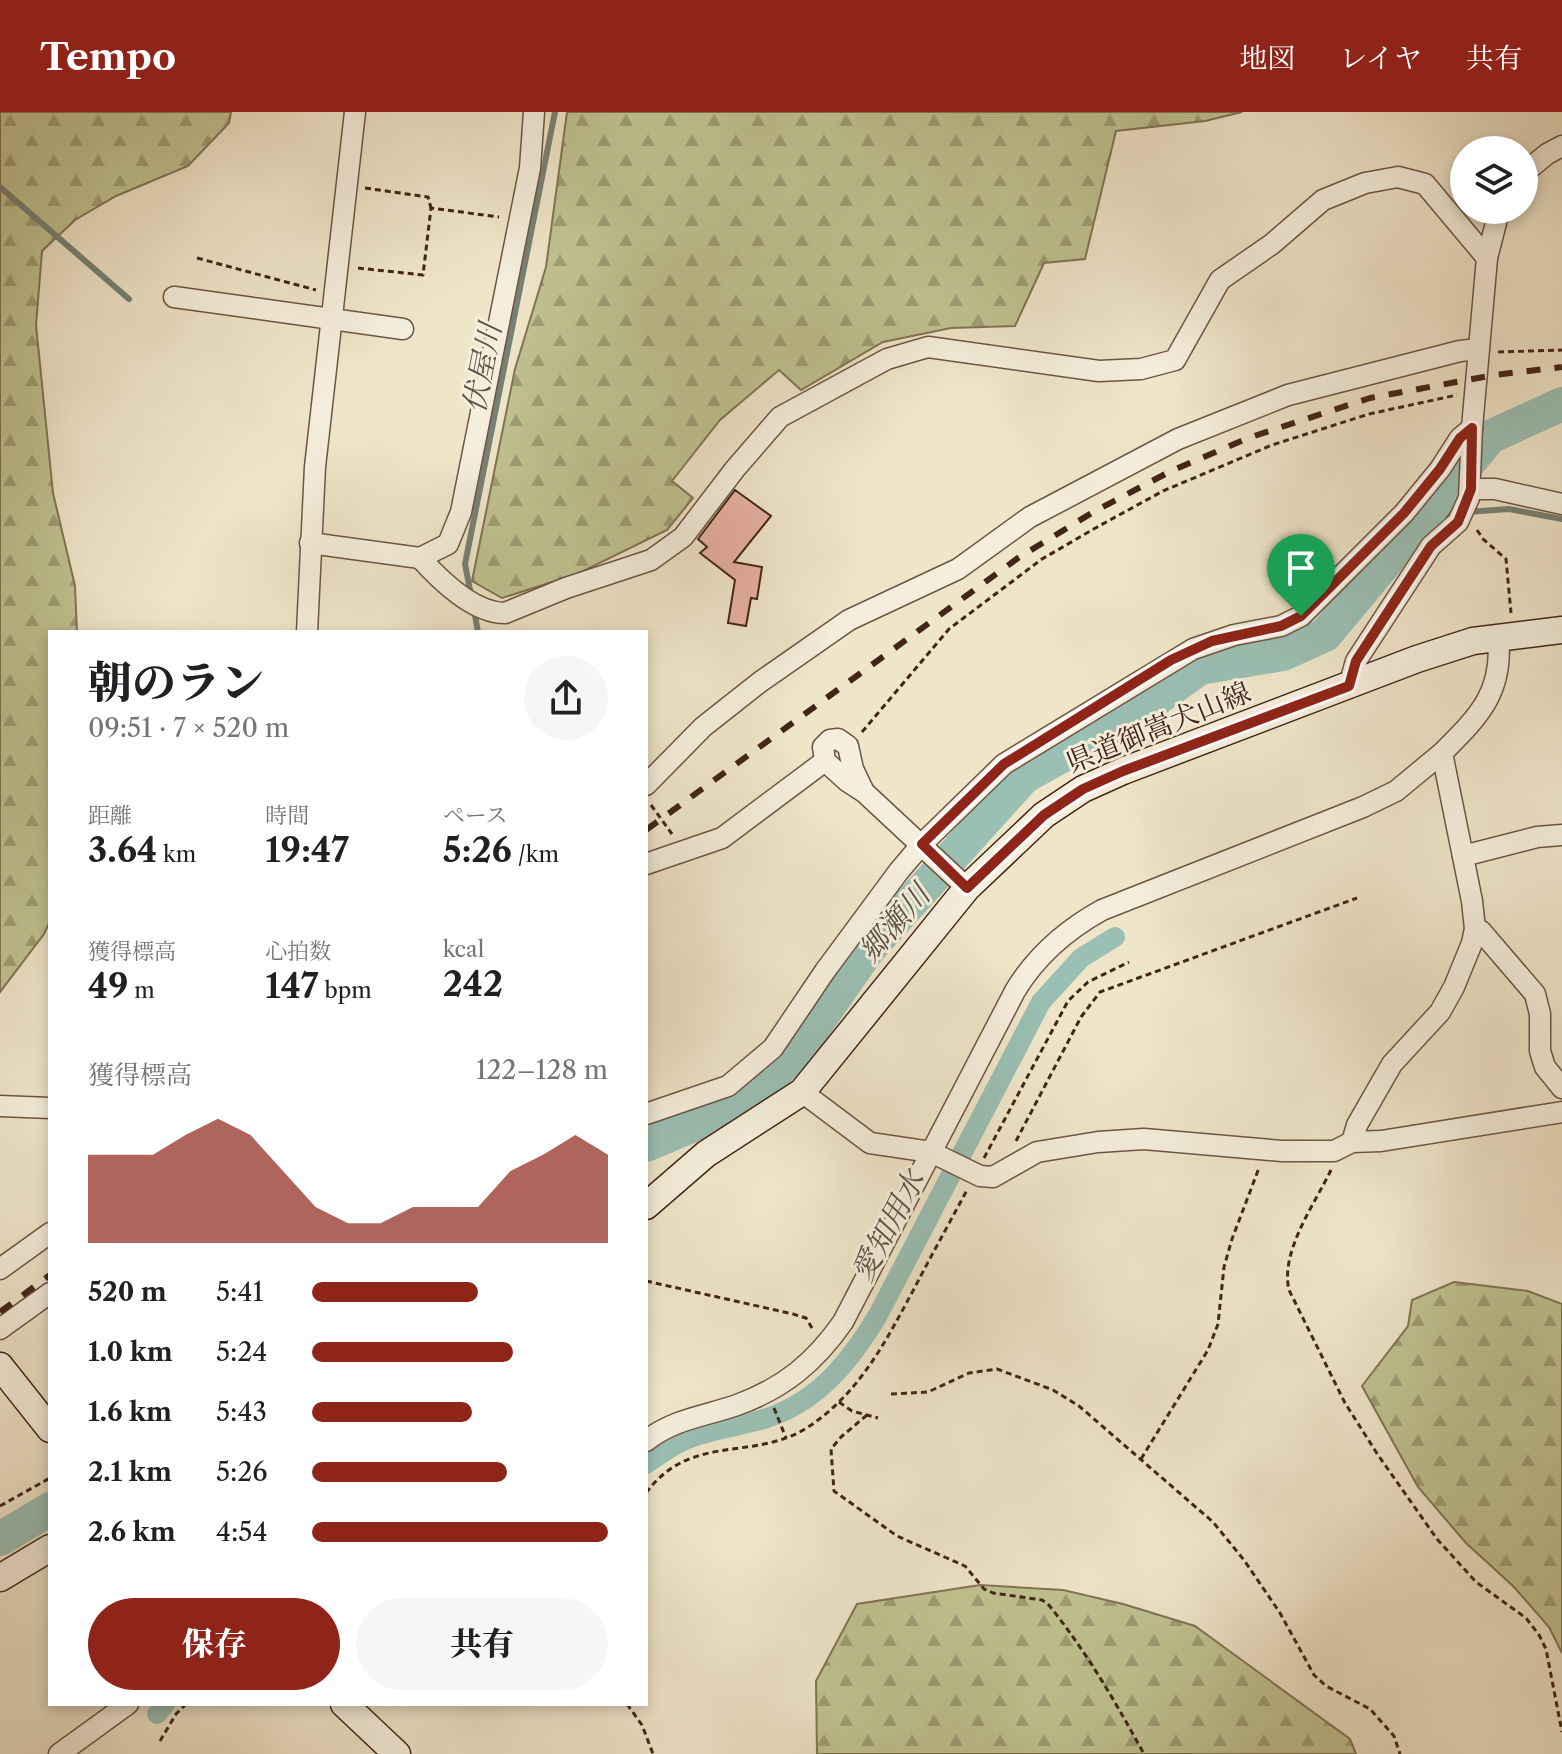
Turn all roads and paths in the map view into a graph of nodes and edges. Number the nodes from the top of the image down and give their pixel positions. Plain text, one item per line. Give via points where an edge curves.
1 (355, 112) edge
2 (534, 112) edge
3 (1562, 146) edge
4 (1538, 161) edge
5 (363, 188) dead end
6 (431, 208) junction
7 (518, 220) junction
8 (1496, 224) edge
9 (197, 258) dead end
10 (1487, 258) junction
11 (353, 268) dead end
12 (334, 295) junction
13 (174, 297) dead end
14 (332, 319) junction
15 (403, 329) dead end
16 (1562, 350) edge
17 (1479, 352) junction
18 (1476, 394) junction
19 (1472, 433) junction
20 (1470, 494) junction
21 (1562, 504) edge
22 (1458, 522) junction
23 (310, 543) junction
24 (420, 558) junction
25 (498, 623) edge
26 (307, 630) edge
27 (1562, 630) edge
28 (1506, 635) junction
29 (1349, 686) junction
30 (848, 746) junction
31 (1442, 753) junction
32 (825, 761) junction
33 (648, 783) edge
34 (864, 792) junction
35 (648, 802) edge
36 (1562, 835) edge
37 (922, 844) junction
38 (684, 851) junction
39 (1463, 856) junction
40 (648, 863) edge
41 (962, 883) junction
42 (1357, 898) dead end
43 (1475, 929) junction
44 (1129, 962) dead end
45 (1562, 1088) edge
46 (802, 1092) junction
47 (0, 1106) edge
48 (48, 1108) edge
49 (1562, 1112) edge
50 (648, 1113) edge
51 (1343, 1146) junction
52 (1266, 1149) junction
53 (931, 1152) junction
54 (1028, 1156) junction
55 (976, 1173) junction
56 (648, 1204) edge
57 (48, 1234) edge
58 (0, 1269) edge
59 (648, 1281) edge
60 (48, 1294) edge
61 (0, 1329) edge
62 (812, 1330) dead end
63 (0, 1366) edge
64 (767, 1391) junction
65 (891, 1394) dead end
66 (839, 1402) junction
67 (867, 1415) junction
68 (878, 1418) dead end
69 (48, 1426) edge
70 (786, 1438) junction
71 (648, 1440) edge
72 (1141, 1459) junction
73 (48, 1479) edge
74 (648, 1491) edge
75 (0, 1506) edge
76 (48, 1549) edge
77 (0, 1578) edge
78 (125, 1706) edge
79 (184, 1706) edge
80 (346, 1706) edge
81 (628, 1706) edge
82 (1562, 1732) edge
83 (160, 1741) dead end
84 (59, 1754) edge
85 (397, 1754) edge
86 (653, 1754) edge
87 (1144, 1754) edge
88 (1400, 1754) edge

1 - 12 street
2 - 7 street via 530,168
3 - 4 street
5 - 6 path via 428,197
6 - 7 path
6 - 11 path via 423,275
7 - 24 street via 461,512 448,544
8 - 10 street
9 - 12 path
10 - 17 street
10 - 25 street via 1425,184 1398,177 1323,200 1220,280 1175,360 1141,369 1099,371 928,347 887,359 780,417 683,537 651,560 505,613
12 - 14 street
13 - 14 street
14 - 15 street
14 - 23 street
16 - 17 path
17 - 18 street
17 - 33 street via 1460,351 1288,395 1178,439 1030,517 958,569 849,620 703,727
18 - 19 street
18 - 30 path via 1369,414 1272,445 1163,491 1099,526 1042,559 949,629
19 - 20 street
19 - 37 street via 1460,438 1404,513 1301,616 1281,626 1212,641 1171,660 1004,764
20 - 21 street via 1495,489
20 - 22 street
22 - 28 path via 1477,530 1506,559
22 - 29 street via 1431,546 1356,661
23 - 24 street
23 - 26 street
24 - 25 street
27 - 28 main road, 県道御嵩犬山線
28 - 29 main road, 県道御嵩犬山線 via 1417,659
28 - 31 street via 1491,695
29 - 41 main road, 県道御嵩犬山線 via 1083,789
30 - 32 street via 830,740 823,747
30 - 34 street
31 - 39 street
31 - 53 street via 1396,791 1102,910 1062,936 1026,973
32 - 34 street
32 - 38 street via 722,838
34 - 37 street
35 - 38 path
36 - 39 street
37 - 41 street
37 - 50 street via 773,1048 728,1086
38 - 40 street
39 - 43 street
41 - 46 main road, 県道御嵩犬山線
42 - 54 path via 1100,992 1081,1017 1015,1142
43 - 45 street via 1535,994 1542,1059
43 - 51 street via 1440,1012 1392,1064
44 - 55 path via 1088,982 1068,1001
46 - 53 street via 870,1143
46 - 56 main road, 県道御嵩犬山線 via 706,1154
47 - 48 street
49 - 51 street
51 - 52 street
51 - 82 path via 1287,1259 1289,1290 1345,1403 1437,1539 1476,1582 1526,1618 1539,1635
52 - 54 street via 1144,1139
52 - 72 path via 1232,1239 1218,1324 1208,1350
53 - 55 street
53 - 64 street via 826,1347 803,1370
54 - 55 street via 993,1177
55 - 66 path via 875,1361
57 - 58 street
59 - 62 path via 806,1318
60 - 61 street
63 - 69 main road
64 - 70 path
64 - 71 street via 674,1423
65 - 72 path via 928,1392 981,1369 1009,1371 1079,1406
66 - 67 path
66 - 70 path
67 - 68 path
67 - 87 path via 831,1449 834,1491 897,1536 965,1566 984,1589 1048,1604 1077,1640
70 - 74 path via 687,1458
72 - 88 path via 1213,1522 1280,1613 1314,1675 1377,1715
73 - 75 path
76 - 77 main road
78 - 84 street
79 - 83 path
80 - 85 main road
81 - 86 path

